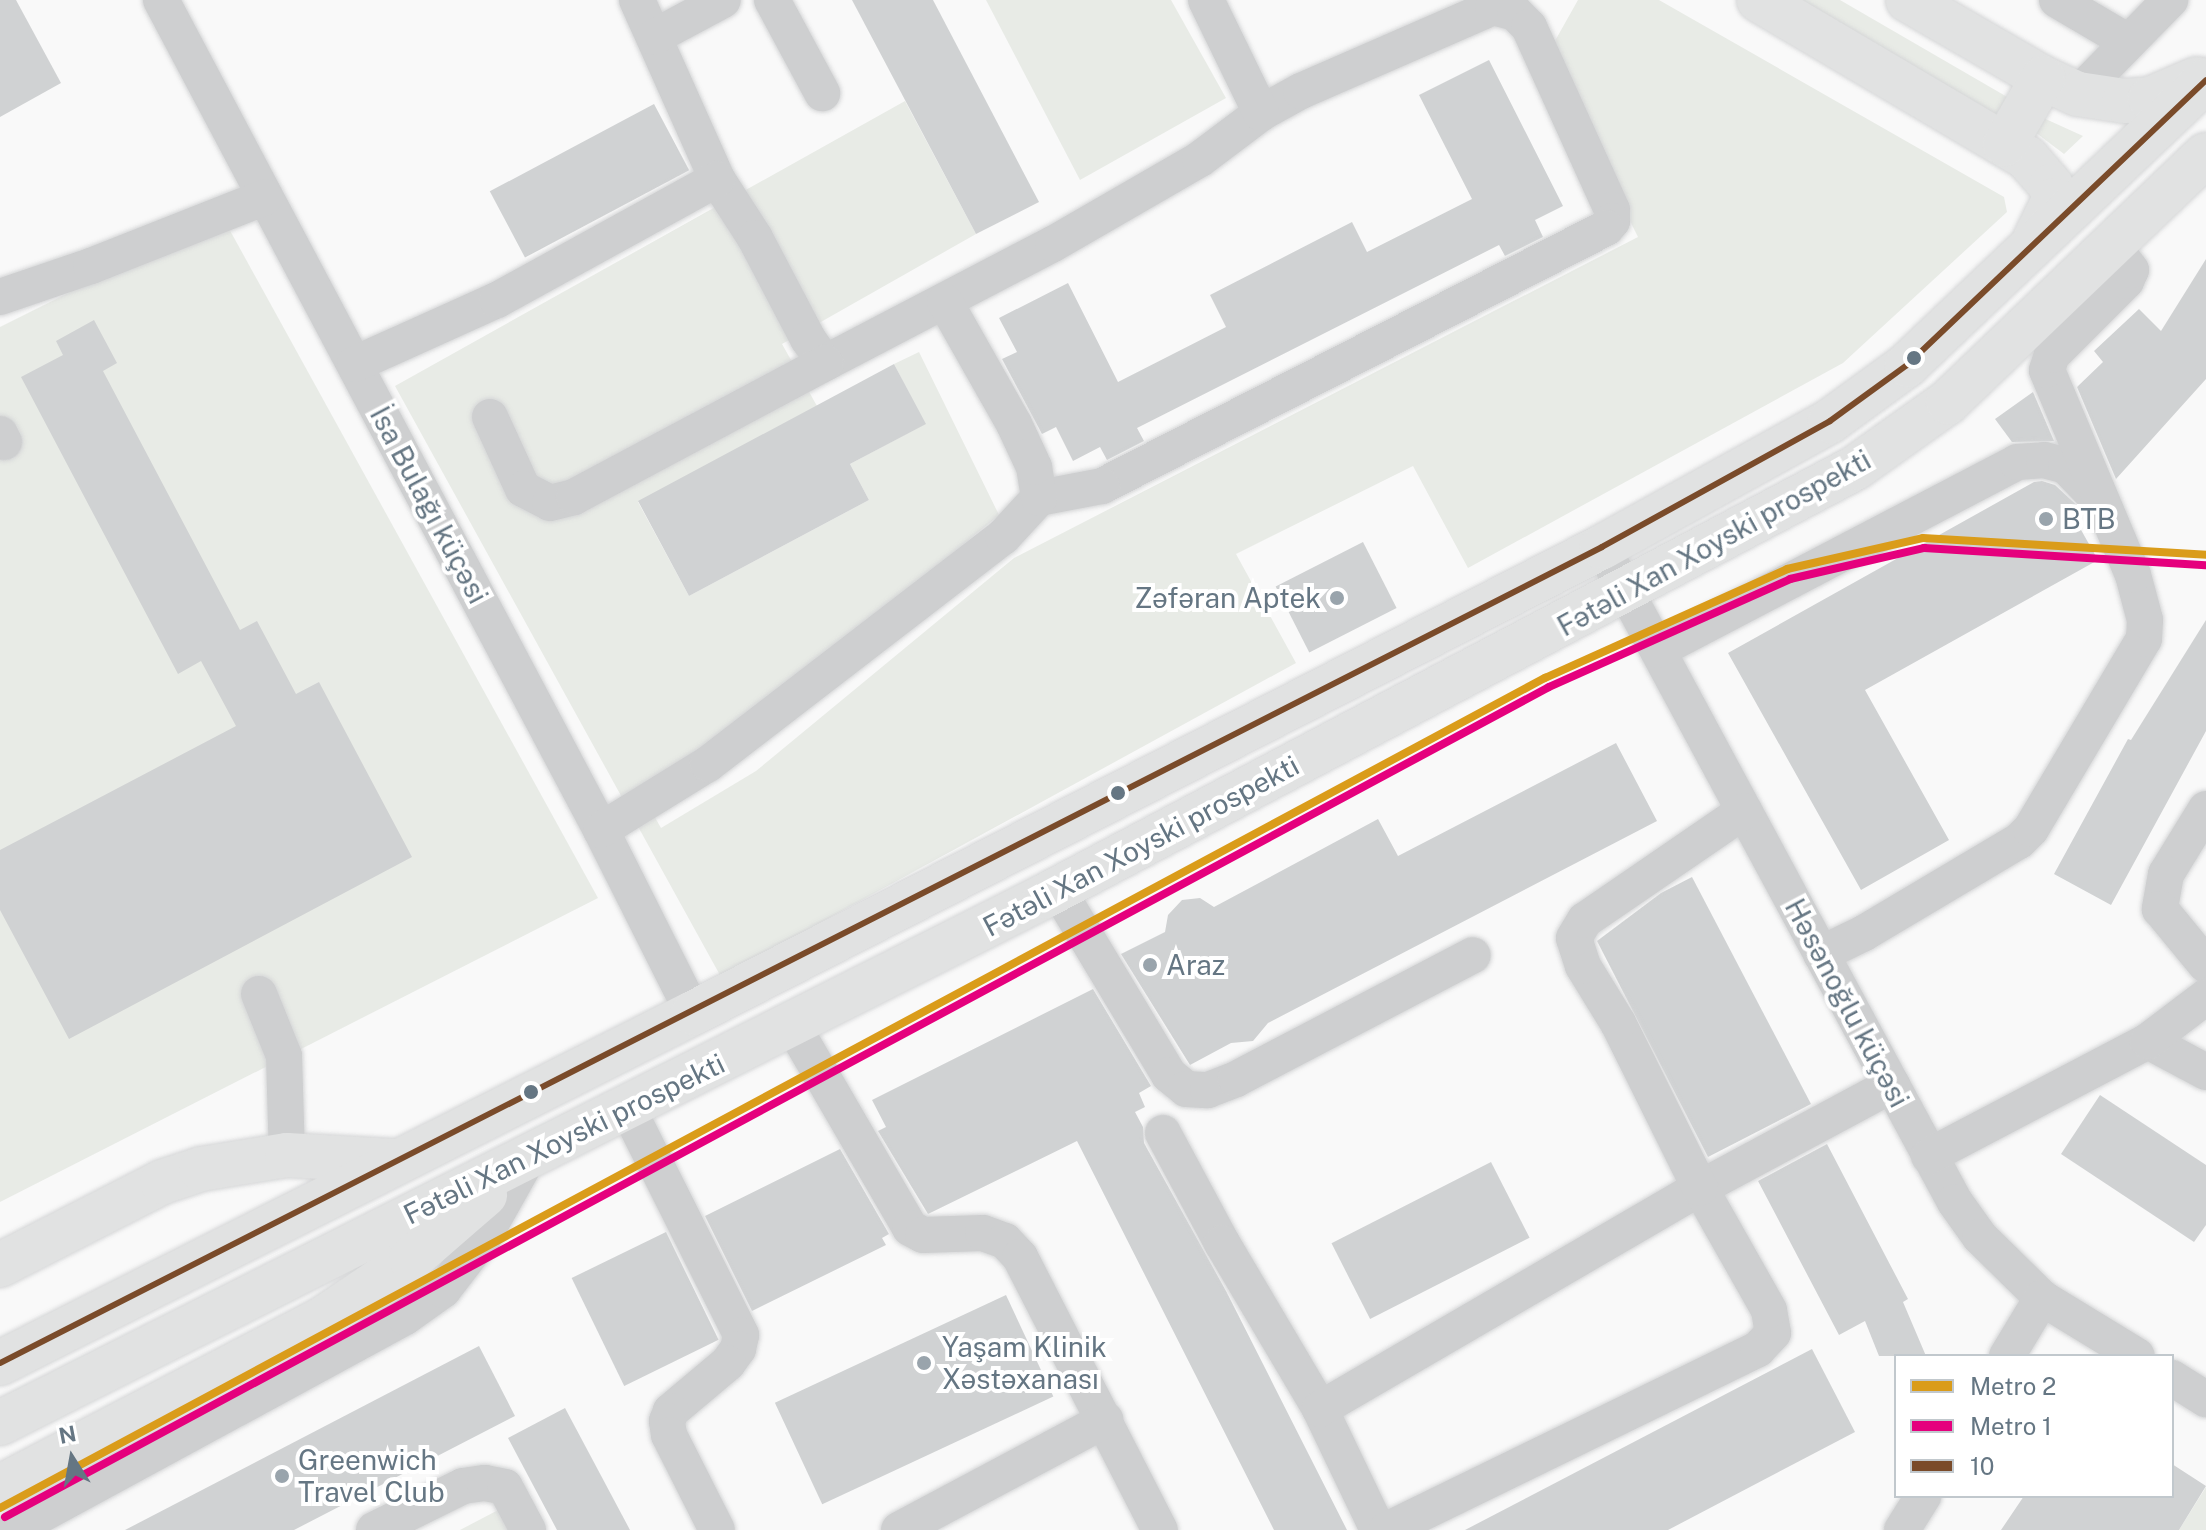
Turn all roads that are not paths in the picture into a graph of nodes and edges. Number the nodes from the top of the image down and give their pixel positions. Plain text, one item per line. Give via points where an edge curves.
1 (161, 0) edge
2 (637, 0) edge
3 (723, 0) edge
4 (772, 0) edge
5 (1206, 0) edge
6 (1759, 0) edge
7 (1908, 0) edge
8 (2057, 0) edge
9 (2170, 0) edge
10 (654, 37) junction
11 (2127, 41) junction
12 (2206, 77) edge
13 (2061, 86) junction
14 (822, 93) dead end
15 (1261, 113) junction
16 (2005, 144) junction
17 (2206, 156) edge
18 (717, 179) junction
19 (265, 197) junction
20 (2113, 246) junction
21 (2030, 249) junction
22 (0, 297) edge
23 (945, 302) junction
24 (825, 363) junction
25 (355, 364) junction
26 (490, 417) dead end
27 (1039, 498) junction
28 (2104, 505) junction
29 (1602, 547) junction
30 (1626, 591) junction
31 (1658, 650) junction
32 (2206, 809) edge
33 (1744, 811) junction
34 (601, 830) junction
35 (1058, 890) junction
36 (1821, 954) junction
37 (1473, 955) dead end
38 (2206, 965) edge
39 (259, 994) dead end
40 (2206, 997) edge
41 (693, 1013) junction
42 (793, 1026) junction
43 (2148, 1041) junction
44 (2206, 1072) edge
45 (1892, 1085) junction
46 (627, 1107) junction
47 (1163, 1133) dead end
48 (287, 1155) junction
49 (529, 1156) junction
50 (1929, 1156) junction
51 (395, 1161) junction
52 (1700, 1188) junction
53 (0, 1265) edge
54 (2042, 1298) junction
55 (2008, 1354) edge
56 (2134, 1354) edge
57 (0, 1363) edge
58 (2174, 1379) edge
59 (2206, 1399) edge
60 (1320, 1409) junction
61 (1105, 1420) junction
62 (0, 1423) edge
63 (0, 1487) edge
64 (1922, 1498) edge
65 (13, 1530) edge
66 (374, 1530) edge
67 (528, 1530) edge
68 (717, 1530) edge
69 (899, 1530) edge
70 (1160, 1530) edge
71 (1378, 1530) edge
72 (1387, 1530) edge
73 (1902, 1530) edge

1 - 19 street, İsa Bulağı küçəsi
2 - 10 street
3 - 10 street
4 - 14 street
5 - 15 street
6 - 16 main road
7 - 13 main road
8 - 11 street
9 - 11 street
10 - 18 street
11 - 13 street
12 - 13 main road via 2150,99 2124,101
12 - 21 main road, Fətəli Xan Xoyski prospekti
13 - 16 main road
15 - 23 street via 1200,159
15 - 27 street via 1493,7 1515,13 1529,27 1612,210 1612,221 1102,486
16 - 21 main road via 2027,158 2051,186 2051,212
17 - 20 main road, Fətəli Xan Xoyski prospekti
18 - 24 street
18 - 25 street via 497,300
19 - 22 street
19 - 25 street, İsa Bulağı küçəsi
20 - 28 street via 2131,270 2126,281 2052,355 2047,370
20 - 30 main road, Fətəli Xan Xoyski prospekti via 1958,393 1894,443
21 - 29 main road, Fətəli Xan Xoyski prospekti via 1868,395
23 - 24 street
23 - 27 street via 1014,424 1034,467
24 - 26 street via 574,497 550,503 523,489
25 - 34 street, İsa Bulağı küçəsi
27 - 34 street via 1003,537 708,764
28 - 31 street via 2066,466 2044,460 2017,462
28 - 36 street via 2133,575 2145,620 2144,639 2031,829 2002,855
29 - 30 street, Həsənoğlu küçəsi
29 - 41 main road, Fətəli Xan Xoyski prospekti
30 - 31 street, Həsənoğlu küçəsi
30 - 35 main road, Fətəli Xan Xoyski prospekti
31 - 33 street, Həsənoğlu küçəsi
32 - 38 street via 2166,874 2160,909
33 - 36 street, Həsənoğlu küçəsi
33 - 52 street via 1585,920 1574,938 1583,966 1618,1023
34 - 41 street, İsa Bulağı küçəsi
35 - 37 street via 1169,1075 1186,1089 1208,1090 1236,1079
35 - 42 main road, Fətəli Xan Xoyski prospekti
36 - 45 street, Həsənoğlu küçəsi
39 - 48 street via 284,1056
40 - 43 street
41 - 51 main road, Fətəli Xan Xoyski prospekti
42 - 46 main road, Fətəli Xan Xoyski prospekti
42 - 61 street via 910,1228 923,1235 983,1233 1005,1241 1020,1257
43 - 44 street
43 - 50 street
45 - 50 street, Həsənoğlu küçəsi
45 - 52 street
46 - 49 main road, Fətəli Xan Xoyski prospekti
46 - 68 street via 741,1335 728,1363 671,1411 667,1421 669,1435
47 - 60 street
48 - 51 main road
48 - 53 main road via 235,1161 162,1182
49 - 62 main road, Fətəli Xan Xoyski prospekti
49 - 63 main road via 372,1289
49 - 65 street via 483,1238 443,1290 405,1317
50 - 54 street, Həsənoğlu küçəsi via 1980,1237
51 - 57 main road, Fətəli Xan Xoyski prospekti
52 - 60 street
52 - 72 street via 1769,1310 1773,1333 1758,1349
54 - 55 street
54 - 56 street, Həsənoğlu küçəsi
58 - 59 street
60 - 71 street
61 - 69 street
61 - 70 street
64 - 73 street
66 - 67 street via 463,1486 485,1483 505,1487

